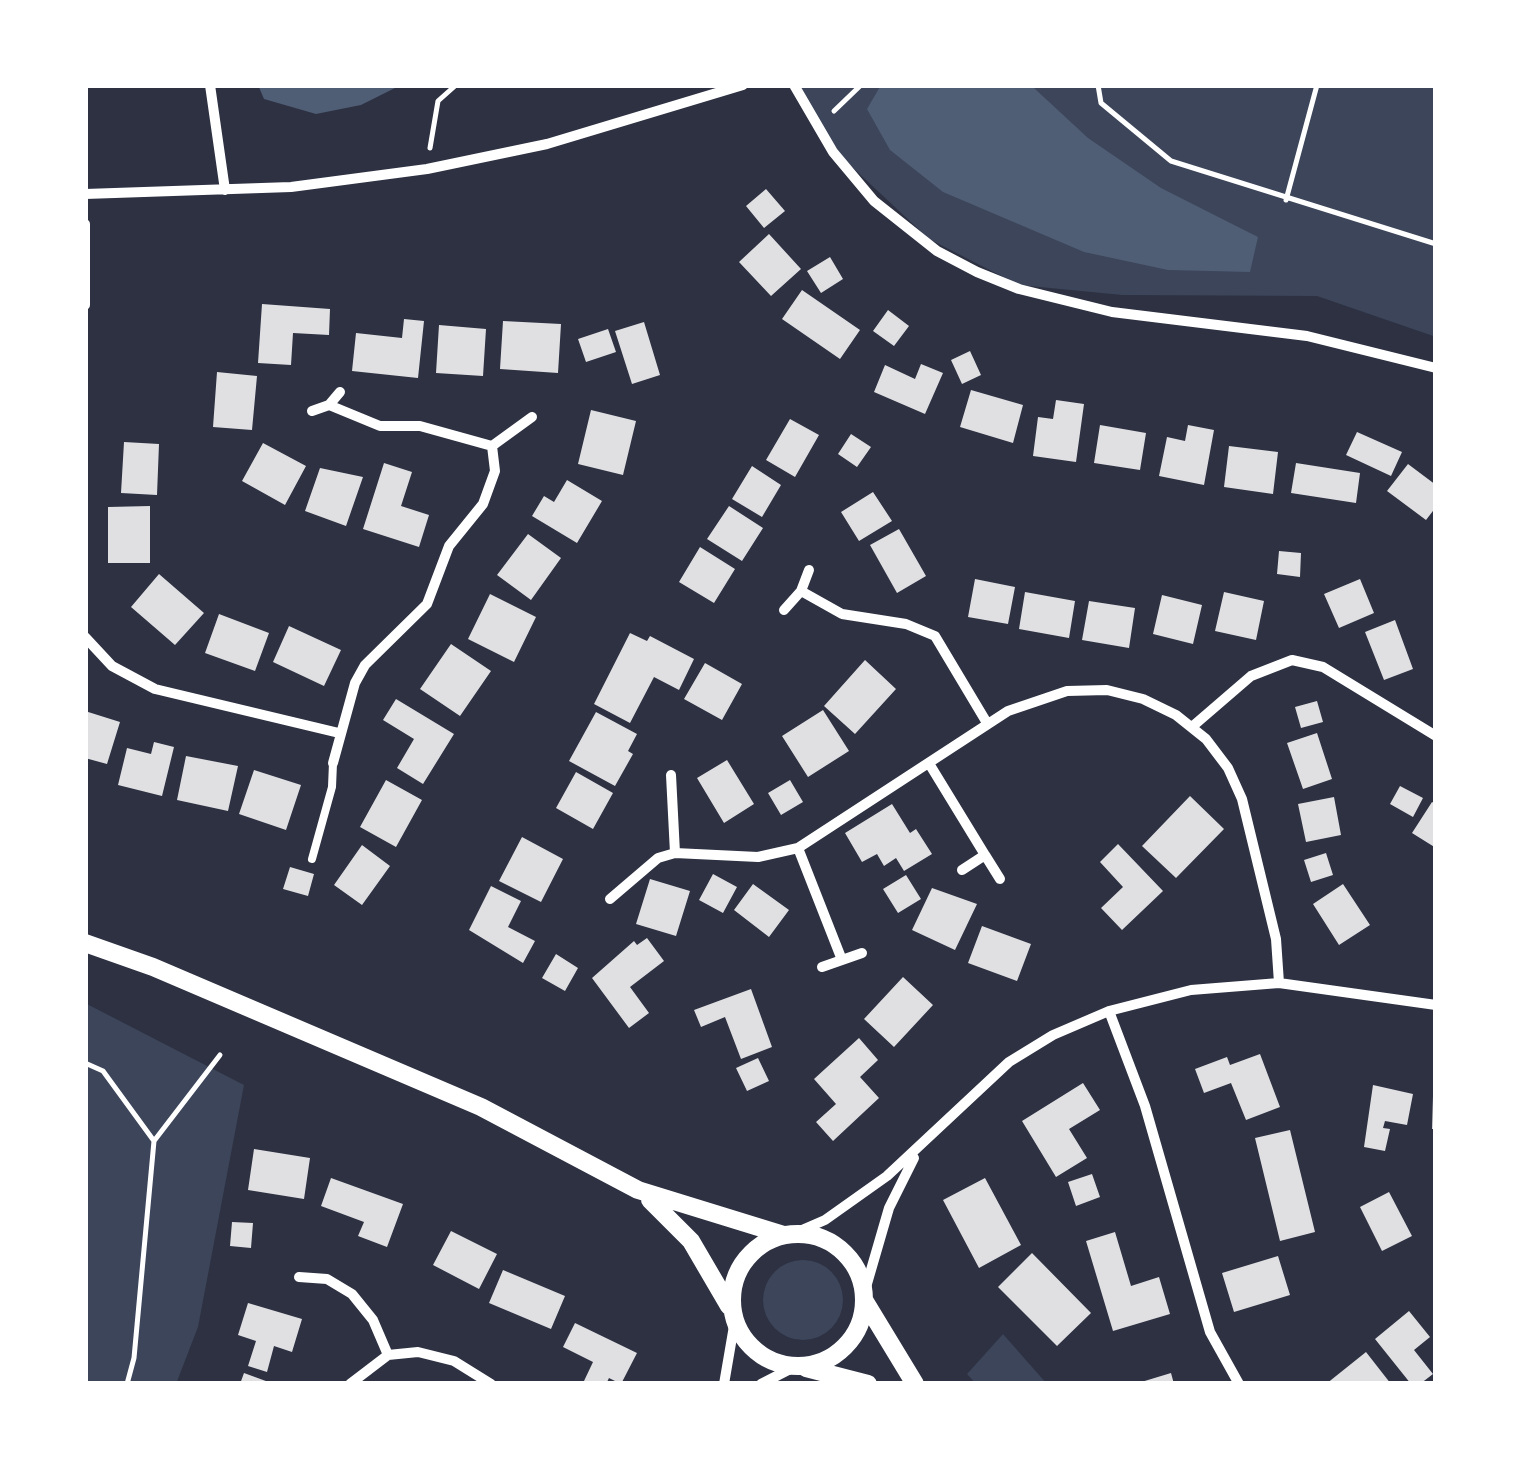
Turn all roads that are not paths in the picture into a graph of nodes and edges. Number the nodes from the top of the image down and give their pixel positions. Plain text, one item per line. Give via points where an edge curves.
1 (210, 85) edge
2 (743, 85) edge
3 (794, 85) edge
4 (225, 190) junction
5 (85, 194) edge
6 (85, 224) edge
7 (85, 305) edge
8 (1436, 368) edge
9 (340, 392) dead end
10 (329, 406) junction
11 (312, 410) dead end
12 (532, 417) dead end
13 (492, 446) junction
14 (810, 570) dead end
15 (801, 591) junction
16 (784, 610) dead end
17 (85, 637) edge
18 (987, 722) junction
19 (1193, 726) junction
20 (339, 733) junction
21 (1436, 736) edge
22 (333, 762) joint
23 (930, 765) junction
24 (671, 775) dead end
25 (798, 848) junction
26 (675, 853) junction
27 (985, 855) junction
28 (312, 858) dead end
29 (962, 870) dead end
30 (1000, 879) dead end
31 (610, 900) dead end
32 (85, 943) edge
33 (862, 954) dead end
34 (842, 960) junction
35 (822, 968) dead end
36 (1279, 983) junction
37 (1436, 1005) edge
38 (1109, 1011) junction
39 (916, 1152) junction
40 (638, 1190) junction
41 (789, 1234) junction
42 (299, 1277) dead end
43 (864, 1297) junction
44 (734, 1317) junction
45 (388, 1355) junction
46 (798, 1366) junction
47 (350, 1384) edge
48 (491, 1384) edge
49 (724, 1384) edge
50 (760, 1384) edge
51 (868, 1384) edge
52 (915, 1384) edge
53 (1239, 1384) edge

1 - 4 street
2 - 4 street via 547,144 427,169
3 - 8 street via 833,152 874,202 937,251 977,272 1095,308 1307,336
4 - 5 street
6 - 7 street
9 - 10 street
10 - 11 street
10 - 13 street via 380,426 420,426
12 - 13 street
13 - 20 street via 492,488 449,546 427,604 365,665
14 - 15 street
15 - 16 street
15 - 18 street via 842,614 906,624 935,636
17 - 20 street via 112,666 142,684
18 - 19 street via 1048,695 1107,690 1161,706
18 - 23 street
19 - 21 street via 1251,676 1292,660 1322,667
19 - 36 street via 1228,768 1242,800 1276,939
20 - 22 street
22 - 28 lane
23 - 25 street
23 - 27 street
24 - 26 street
25 - 26 street via 758,857
25 - 34 street
26 - 31 street via 658,858
27 - 29 street
27 - 30 street
32 - 40 street via 481,1107
33 - 34 street
34 - 35 street
36 - 37 street
36 - 38 street via 1190,990
38 - 39 street via 1009,1062
38 - 53 street via 1145,1106 1210,1332
39 - 41 street via 826,1220
39 - 43 street via 889,1208
40 - 41 street
40 - 44 street via 691,1241
41 - 43 street via 836,1245 851,1260
41 - 44 street via 756,1248 742,1264 734,1282
42 - 45 street via 327,1280 352,1294
43 - 46 street via 852,1339 836,1354
43 - 52 street
44 - 46 street via 756,1352
44 - 49 street
45 - 47 street
45 - 48 street via 418,1352 454,1361
46 - 50 street
46 - 51 street

